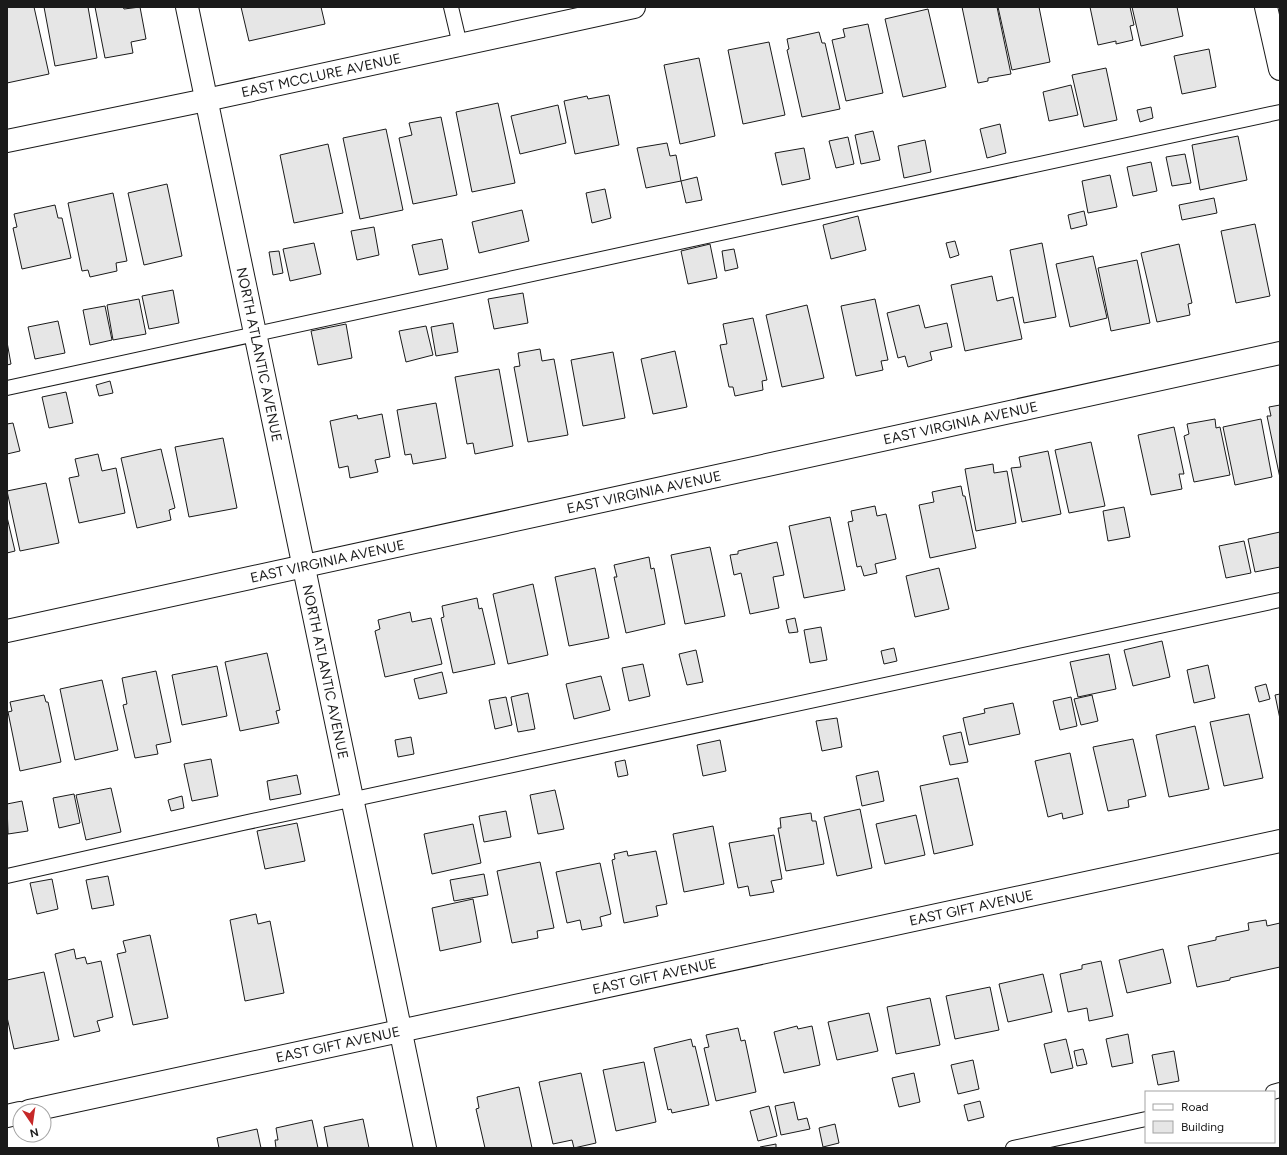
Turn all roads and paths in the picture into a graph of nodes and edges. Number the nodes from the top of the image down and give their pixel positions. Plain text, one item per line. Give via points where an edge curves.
1 (187, 7) edge
2 (451, 7) edge
3 (634, 7) edge
4 (1266, 7) edge
5 (460, 45) junction
6 (1280, 69) edge
7 (206, 100) junction
8 (1280, 112) edge
9 (7, 141) edge
10 (254, 332) junction
11 (1280, 353) edge
12 (7, 388) edge
13 (302, 566) junction
14 (1280, 600) edge
15 (7, 630) edge
16 (352, 800) junction
17 (1280, 841) edge
18 (7, 876) edge
19 (400, 1032) junction
20 (52, 1106) edge
21 (1145, 1119) edge
22 (425, 1148) edge
23 (1013, 1148) edge

1 - 7 street, NORTH ATLANTIC AVENUE
2 - 5 lane
3 - 5 street, EAST MCCLURE AVENUE
4 - 6 street
5 - 7 street, EAST MCCLURE AVENUE
7 - 9 street, EAST MCCLURE AVENUE
7 - 10 street, NORTH ATLANTIC AVENUE
8 - 10 lane
10 - 12 lane
10 - 13 street, NORTH ATLANTIC AVENUE
11 - 13 street, EAST VIRGINIA AVENUE
13 - 15 street, EAST VIRGINIA AVENUE
13 - 16 street, NORTH ATLANTIC AVENUE
14 - 16 lane
16 - 18 lane
16 - 19 street, NORTH ATLANTIC AVENUE
17 - 19 street, EAST GIFT AVENUE
19 - 20 street, EAST GIFT AVENUE
19 - 22 street, NORTH ATLANTIC AVENUE
21 - 23 lane

